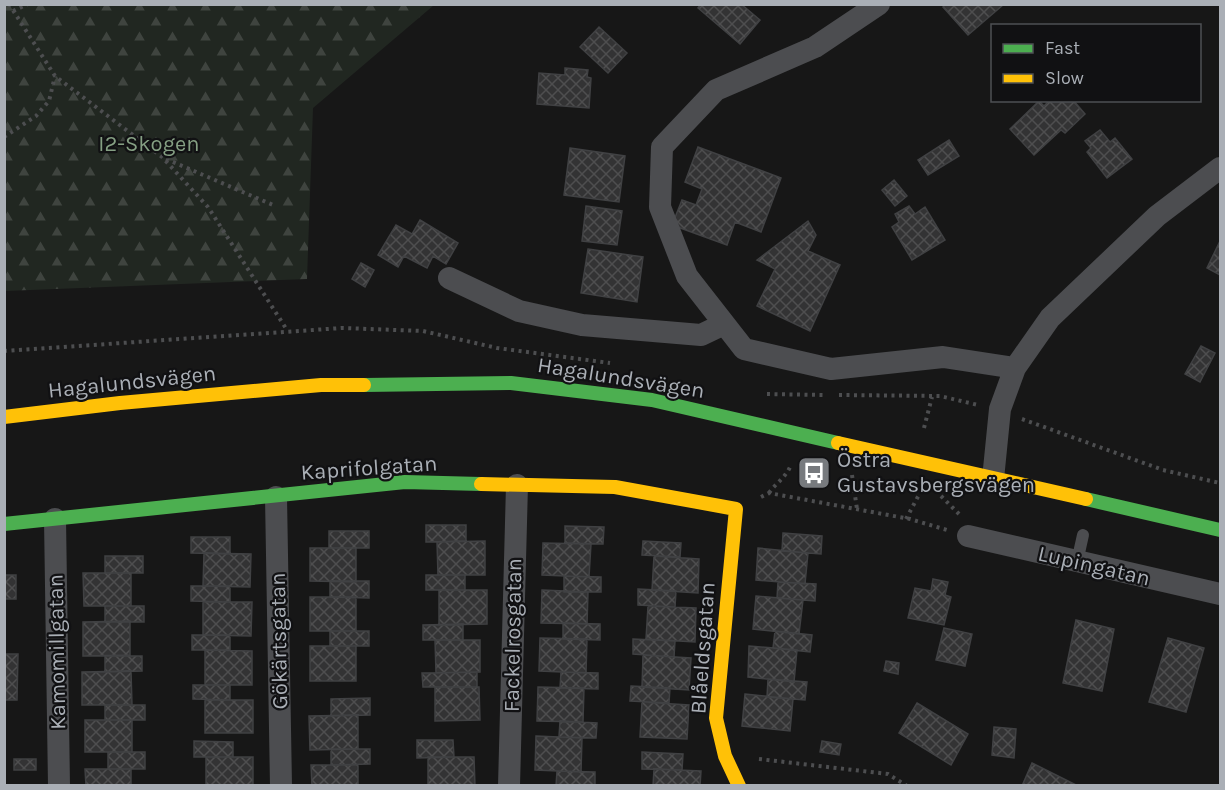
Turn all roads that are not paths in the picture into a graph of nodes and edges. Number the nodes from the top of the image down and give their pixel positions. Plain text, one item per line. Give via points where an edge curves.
1 (879, 4) edge
2 (1221, 168) edge
3 (449, 278) dead end
4 (724, 324) junction
5 (1015, 368) junction
6 (4, 417) edge
7 (993, 479) junction
8 (517, 485) junction
9 (276, 496) junction
10 (736, 509) joint
11 (55, 519) junction
12 (4, 524) edge
13 (1221, 530) edge
14 (1083, 536) dead end
15 (974, 538) road end
16 (1077, 562) junction
17 (1221, 594) edge
18 (59, 786) edge
19 (281, 786) edge
20 (509, 786) edge
21 (740, 786) edge

1 - 4 street via 815,47 716,90 662,147 660,207 687,276
2 - 5 street via 1156,216 1050,318
3 - 4 street via 519,311 582,325 701,335
4 - 5 street via 744,349 831,369 943,357
5 - 7 street via 1000,409
6 - 7 street, Hagalundsvägen via 321,385 511,383 652,400
7 - 13 street, Hagalundsvägen
8 - 9 street, Kaprifolgatan via 405,482
8 - 10 street, Kaprifolgatan via 615,487
8 - 20 street, Fackelrosgatan
9 - 11 street, Kaprifolgatan
9 - 19 street, Gökärtsgatan
10 - 21 street, Blåeldsgatan via 716,718 725,756
11 - 12 street, Kaprifolgatan
11 - 18 street, Kamomillgatan
14 - 16 lane
15 - 16 street, Lupingatan
16 - 17 street, Lupingatan

